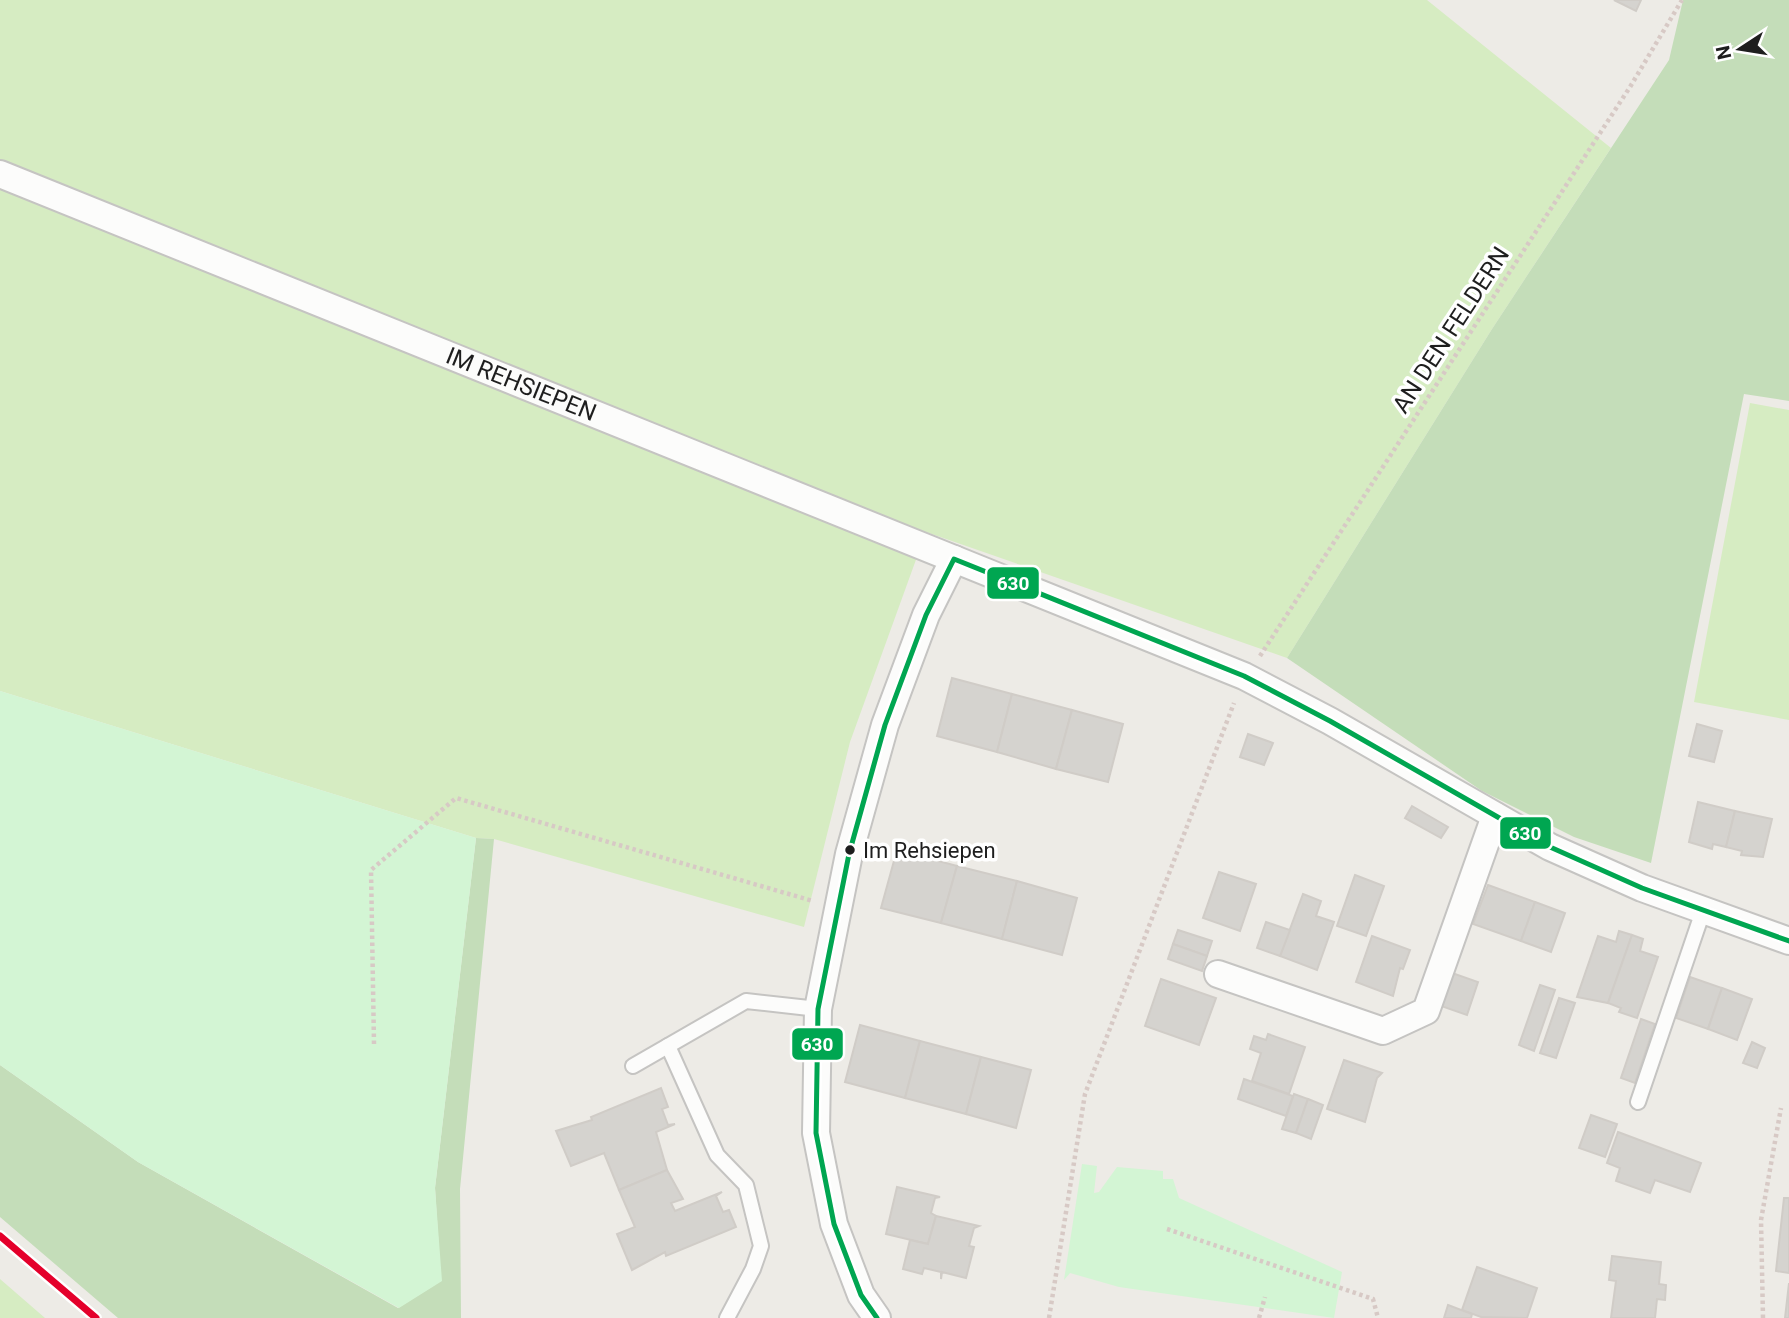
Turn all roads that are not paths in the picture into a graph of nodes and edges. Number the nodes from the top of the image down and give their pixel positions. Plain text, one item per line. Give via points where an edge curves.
1 (0, 174) edge
2 (954, 559) junction
3 (1495, 816) junction
4 (1703, 911) junction
5 (1789, 941) edge
6 (1218, 974) dead end
7 (818, 1009) junction
8 (668, 1046) junction
9 (633, 1066) dead end
10 (1638, 1102) dead end
11 (727, 1318) edge
12 (877, 1318) edge

1 - 2 street, IM REHSIEPEN
2 - 3 street, IM REHSIEPEN via 1244,676
2 - 7 street via 926,615 885,724 837,907
3 - 4 street, IM REHSIEPEN via 1550,847
3 - 6 street via 1426,1011 1383,1031
4 - 5 street, IM REHSIEPEN
4 - 10 lane
7 - 8 lane via 746,1001
7 - 12 street via 816,1133 834,1224 861,1295
8 - 9 lane
8 - 11 lane via 717,1155 746,1185 761,1246

